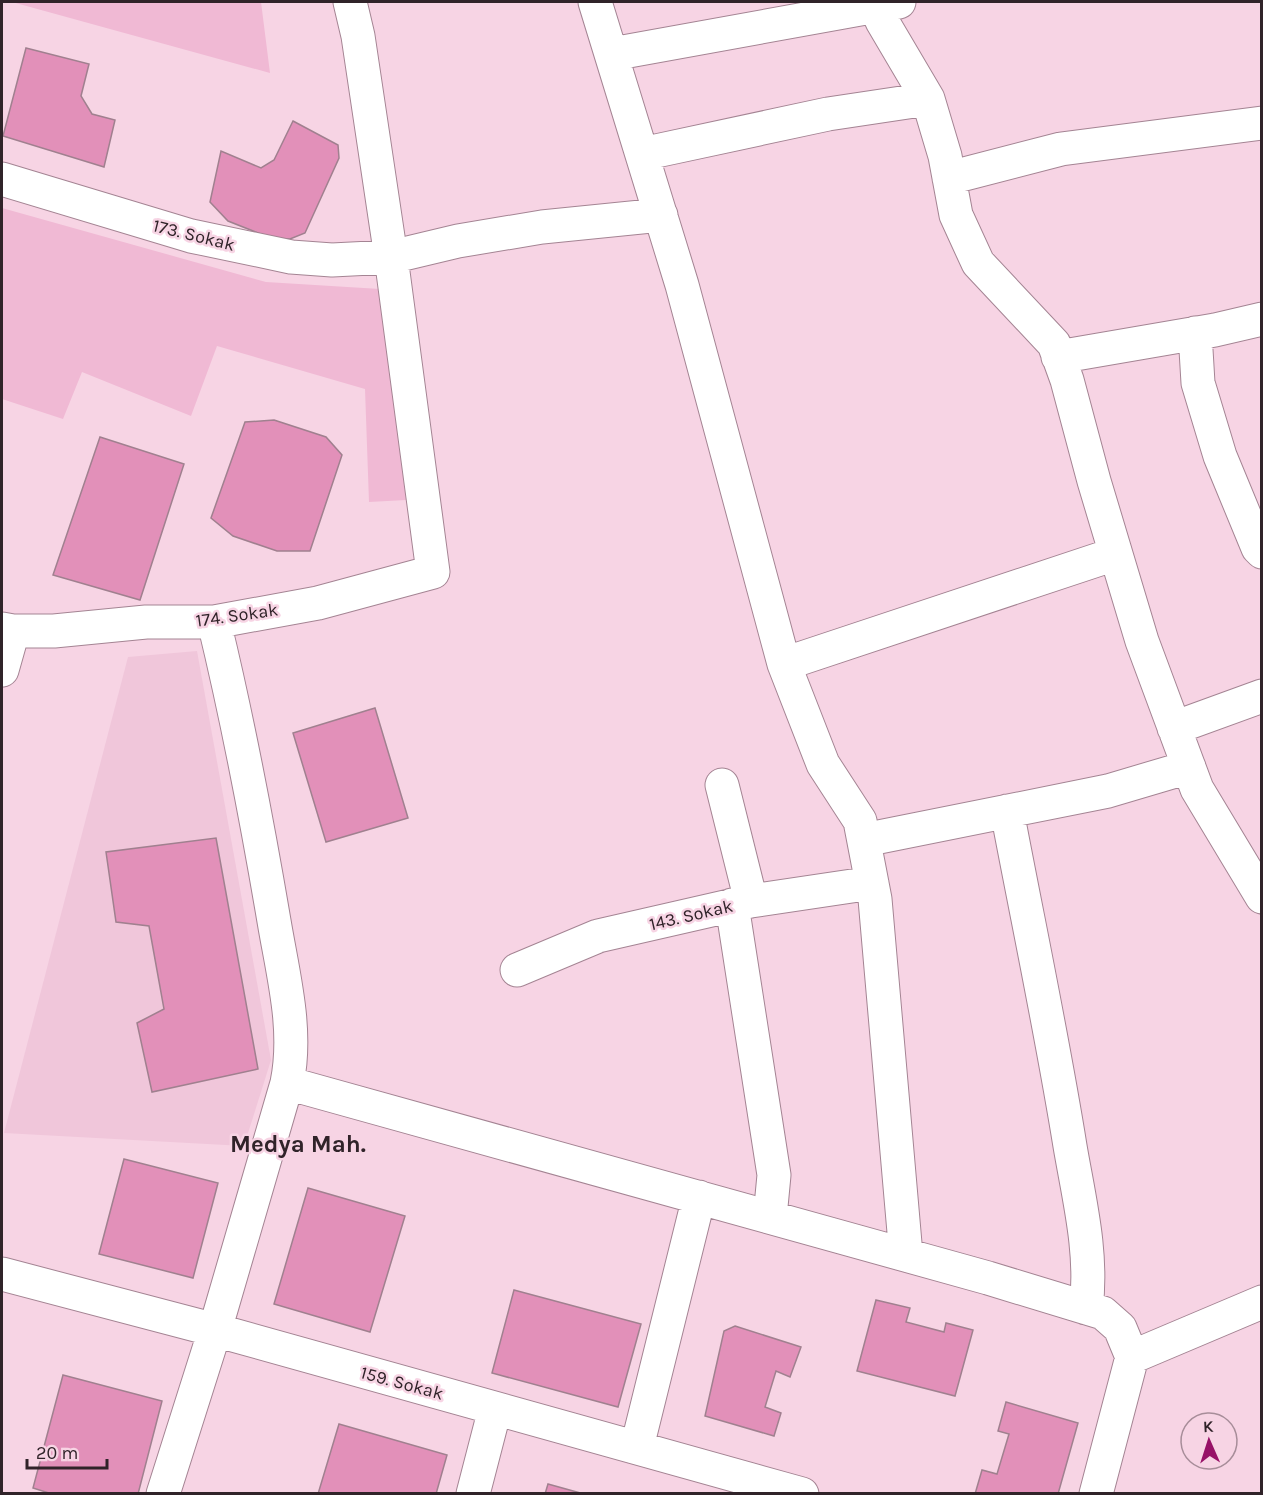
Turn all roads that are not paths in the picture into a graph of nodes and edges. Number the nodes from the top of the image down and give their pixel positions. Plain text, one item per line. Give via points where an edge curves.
1 (350, 2) edge
2 (595, 2) edge
3 (883, 3) edge
4 (612, 54) junction
5 (928, 99) junction
6 (1262, 123) edge
7 (642, 154) junction
8 (949, 178) junction
9 (2, 179) edge
10 (661, 215) junction
11 (391, 257) junction
12 (1262, 320) edge
13 (1195, 333) junction
14 (1058, 357) junction
15 (1262, 552) edge
16 (1116, 554) junction
17 (214, 622) junction
18 (7, 630) edge
19 (784, 664) junction
20 (2, 670) edge
21 (1262, 696) edge
22 (1174, 728) junction
23 (1188, 767) junction
24 (722, 785) dead end
25 (1007, 811) junction
26 (864, 840) junction
27 (872, 883) junction
28 (1262, 897) edge
29 (741, 903) junction
30 (517, 970) dead end
31 (286, 1083) junction
32 (699, 1197) junction
33 (770, 1217) junction
34 (906, 1255) junction
35 (2, 1274) edge
36 (1262, 1302) edge
37 (1086, 1308) junction
38 (215, 1330) junction
39 (1132, 1357) junction
40 (495, 1409) junction
41 (637, 1447) junction
42 (163, 1494) edge
43 (473, 1494) edge
44 (802, 1494) edge
45 (1096, 1494) edge

1 - 11 street
2 - 4 street
3 - 4 street
3 - 5 street via 882,21
4 - 7 street
5 - 7 street via 828,114
5 - 8 street
6 - 8 street via 1061,149
7 - 10 street
8 - 14 street via 956,215 978,263 1053,344
9 - 11 street, 173. Sokak via 191,236 291,257
10 - 11 street, 173. Sokak via 542,227
10 - 19 street
11 - 17 street, 174. Sokak via 433,572 318,603
12 - 13 street
13 - 14 street
13 - 15 street via 1198,383 1220,456
14 - 16 street
16 - 19 street
16 - 22 street
17 - 18 street, 174. Sokak via 146,622 54,632
17 - 31 street via 236,713 291,1021 292,1059
18 - 20 street
19 - 26 street via 823,764 860,821
21 - 22 street
22 - 23 street
23 - 25 street via 1107,791
23 - 28 street via 1197,789
24 - 29 street
25 - 26 street
25 - 37 street via 1089,1256
26 - 27 street
27 - 29 street, 143. Sokak
27 - 34 street
29 - 30 street, 143. Sokak via 598,936
29 - 33 street via 774,1175
31 - 32 street
31 - 38 street
32 - 33 street
32 - 41 street
33 - 34 street
34 - 37 street
35 - 38 street, 159. Sokak
36 - 39 street
37 - 39 street via 1103,1313 1119,1329
38 - 40 street, 159. Sokak
38 - 42 street
39 - 45 street
40 - 41 street, 159. Sokak
40 - 43 street
41 - 44 street, 159. Sokak

